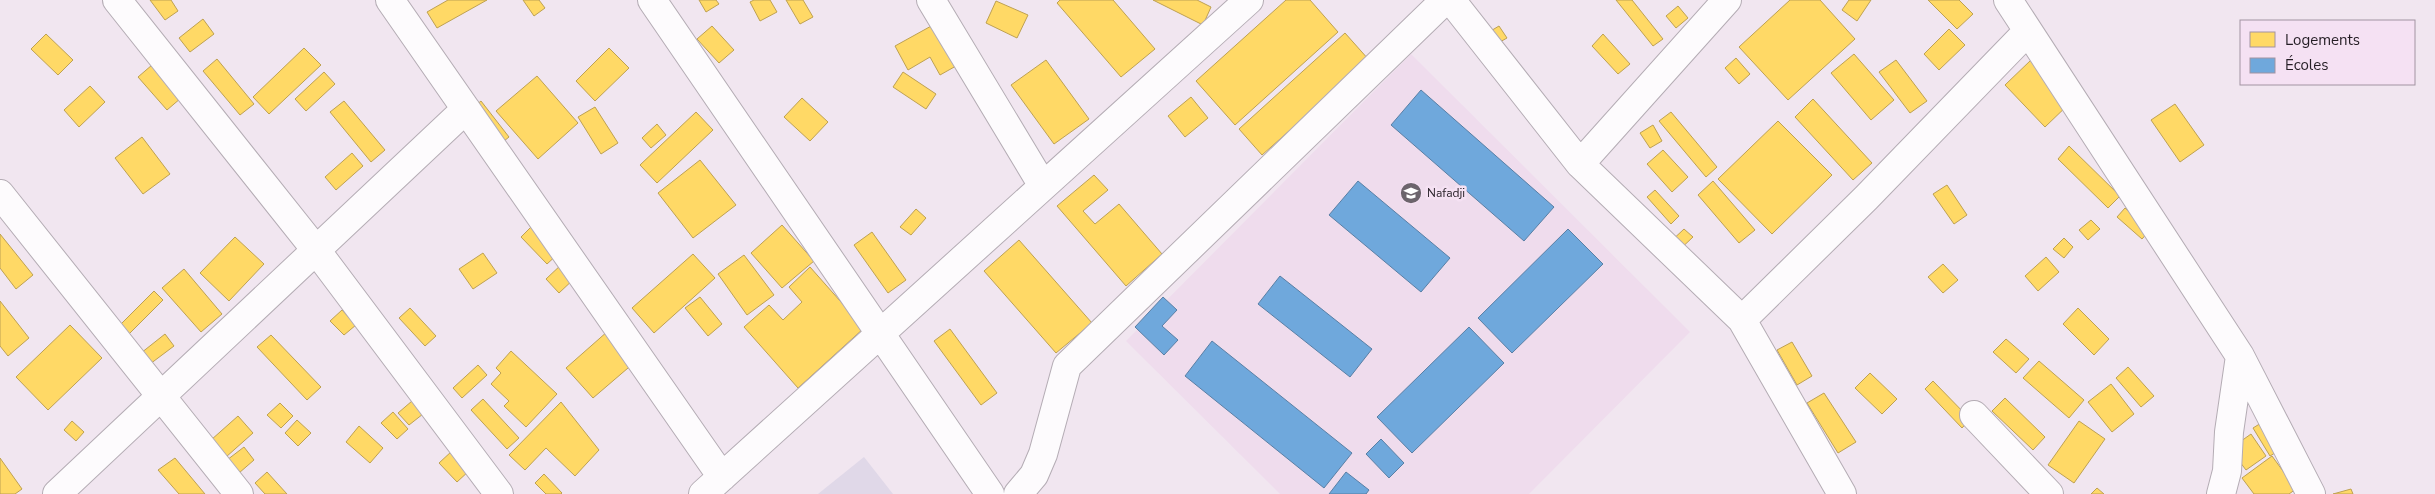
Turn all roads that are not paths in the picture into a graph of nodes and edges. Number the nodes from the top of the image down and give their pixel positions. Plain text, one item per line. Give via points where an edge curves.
1 (117, 0) edge
2 (390, 0) edge
3 (652, 0) edge
4 (931, 0) edge
5 (1250, 0) edge
6 (1445, 0) edge
7 (1451, 0) edge
8 (1727, 0) edge
9 (2008, 0) edge
10 (2028, 31) junction
11 (466, 109) junction
12 (1580, 164) junction
13 (1043, 186) junction
14 (0, 194) edge
15 (316, 250) junction
16 (1742, 320) junction
17 (881, 333) junction
18 (2240, 356) junction
19 (162, 397) junction
20 (1974, 415) dead end
21 (712, 485) edge
22 (57, 494) edge
23 (239, 494) edge
24 (499, 494) edge
25 (990, 494) edge
26 (1018, 494) edge
27 (1842, 494) edge
28 (2050, 494) edge
29 (2221, 494) edge
30 (2311, 494) edge

1 - 15 street
2 - 11 street
3 - 17 street
4 - 13 street
5 - 13 street
6 - 26 street via 1067,366 1043,454 1034,475
7 - 12 street
8 - 12 street
9 - 10 street
10 - 16 street
10 - 18 street
11 - 15 street
11 - 21 street
12 - 16 street
13 - 17 street
14 - 19 street
15 - 19 street
15 - 24 street
16 - 27 street
17 - 21 street
17 - 25 street
18 - 29 street via 2227,471
18 - 30 street
19 - 22 street
19 - 23 street
20 - 28 street

